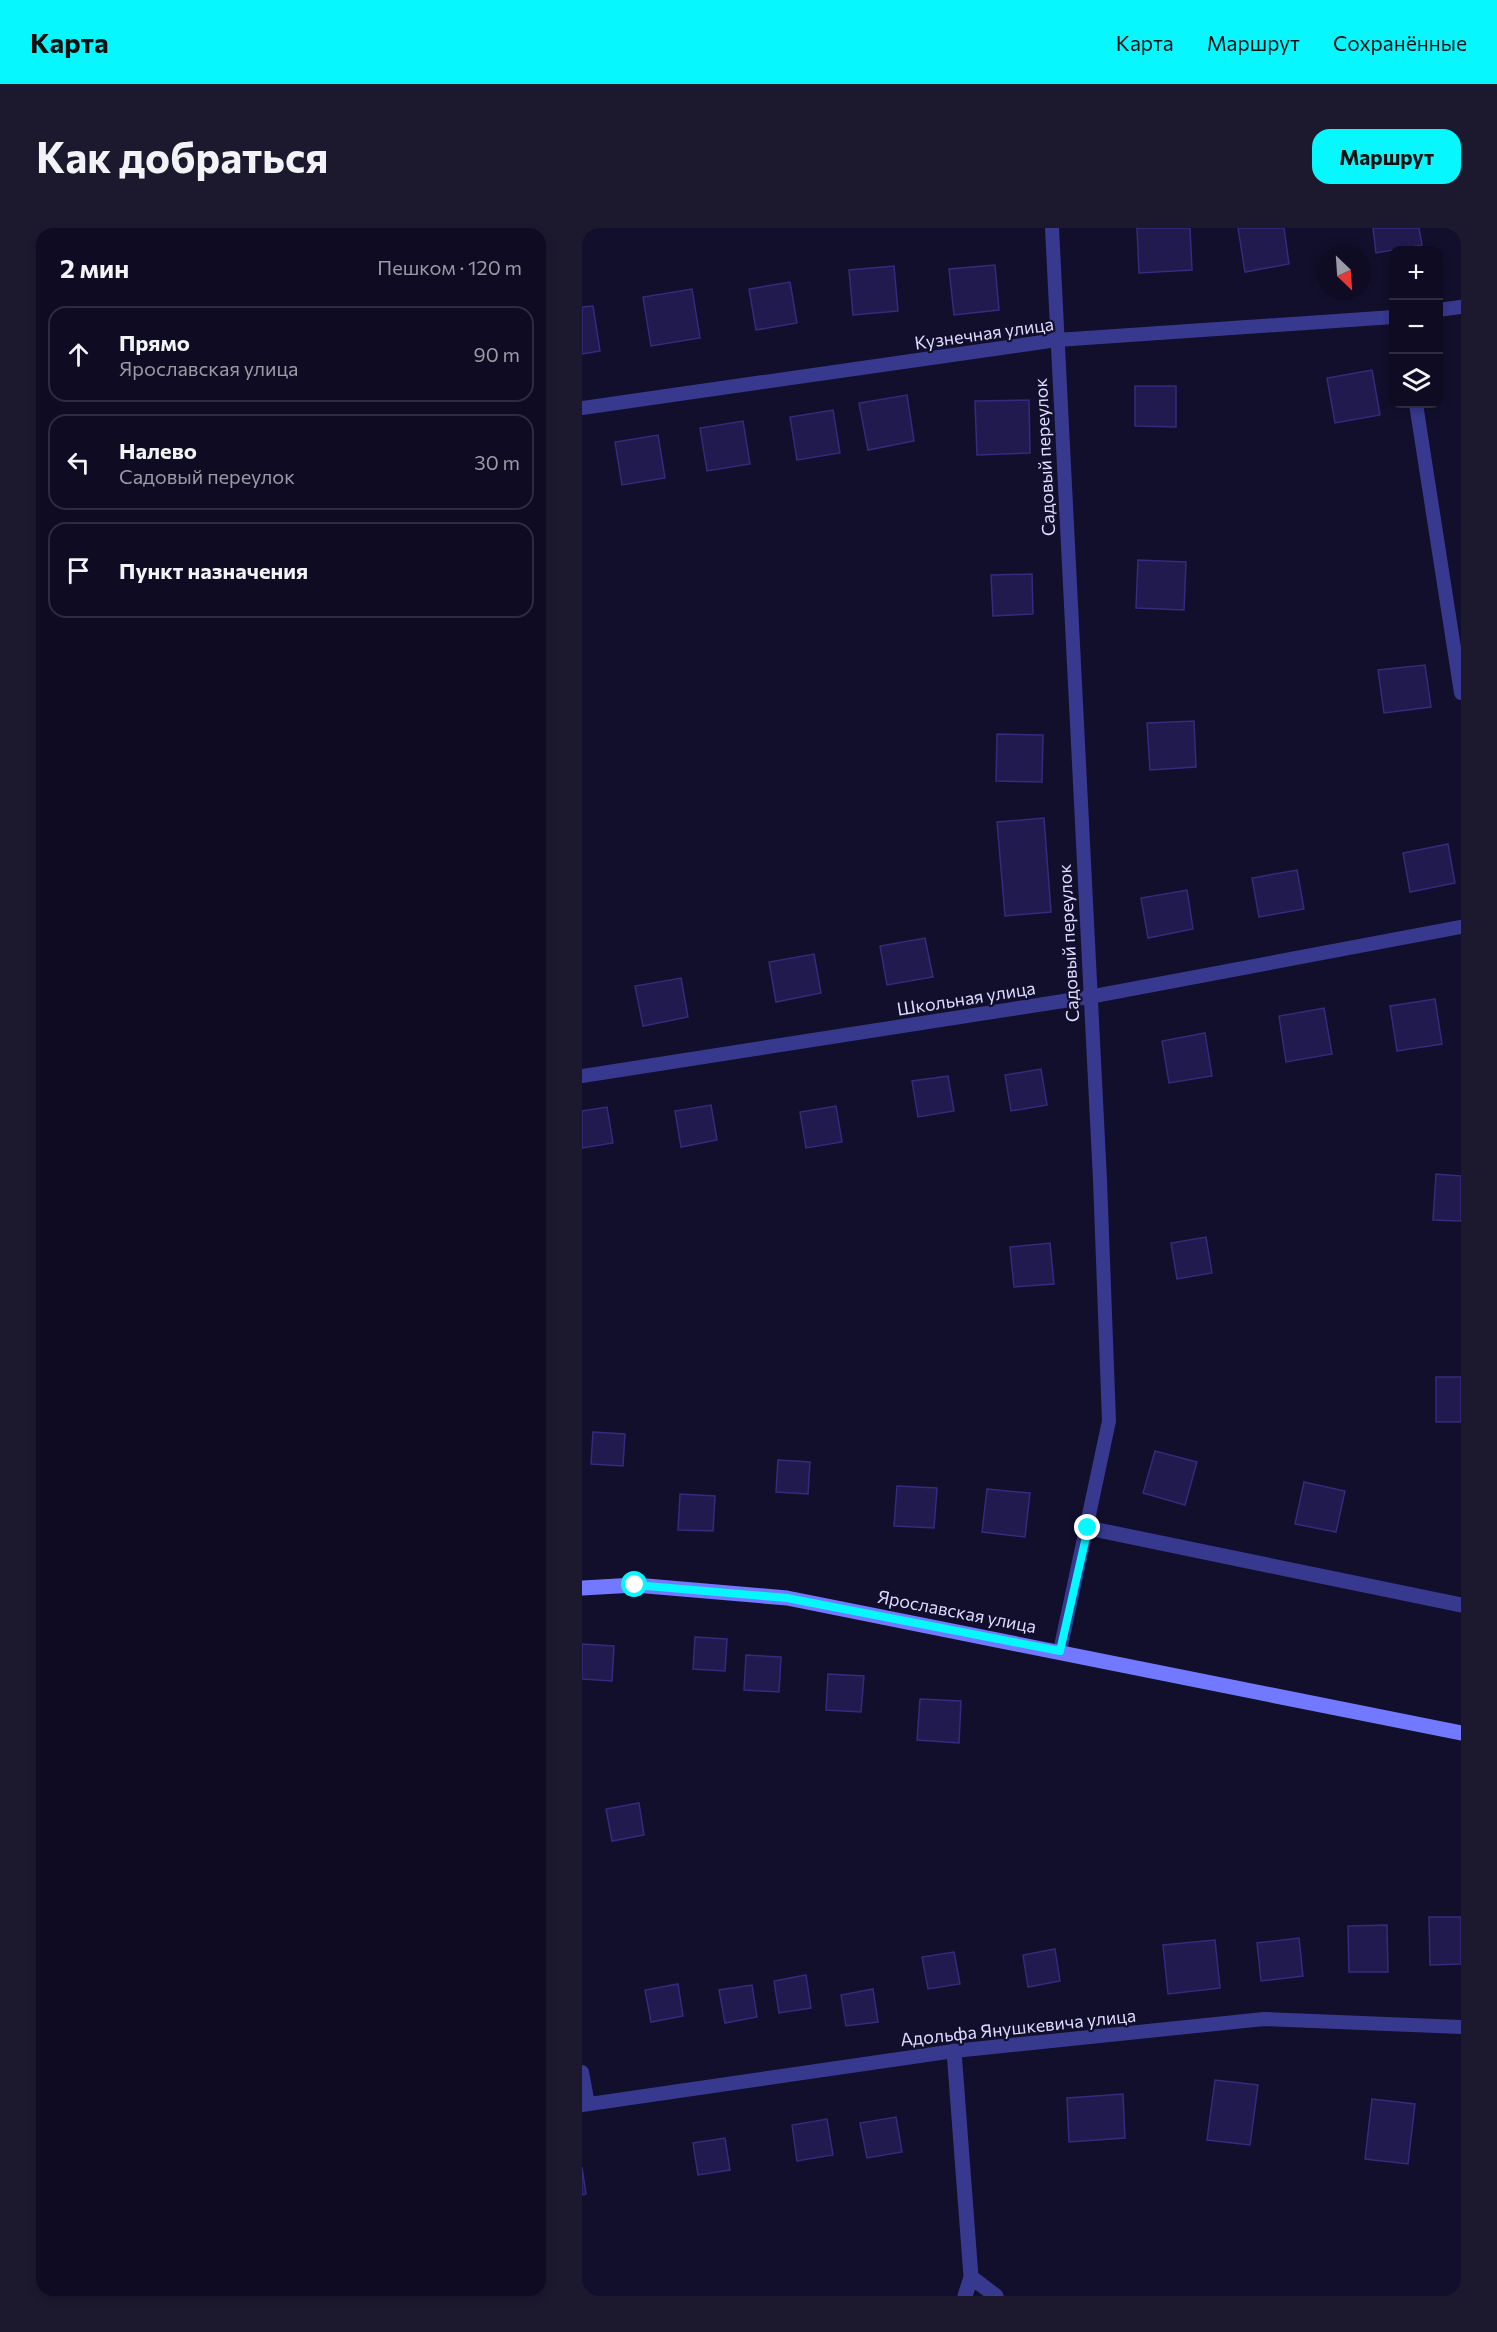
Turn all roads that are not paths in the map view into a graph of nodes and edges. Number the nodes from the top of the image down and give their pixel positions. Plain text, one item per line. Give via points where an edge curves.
1 (1052, 228) edge
2 (1461, 307) edge
3 (1443, 309) edge
4 (1389, 317) edge
5 (1057, 340) junction
6 (582, 408) edge
7 (1417, 408) edge
8 (1461, 693) edge
9 (1461, 927) edge
10 (1089, 997) junction
11 (582, 1076) edge
12 (1088, 1528) junction
13 (582, 1588) edge
14 (1461, 1605) edge
15 (1060, 1651) junction
16 (1461, 1733) edge
17 (1461, 2027) edge
18 (954, 2051) junction
19 (582, 2072) edge
20 (585, 2104) edge
21 (971, 2277) junction
22 (965, 2296) edge
23 (996, 2296) edge

1 - 5 lane, Садовый переулок
2 - 3 lane
4 - 5 lane, Кузнечная улица
5 - 6 lane, Кузнечная улица
5 - 10 lane, Садовый переулок
7 - 8 lane
9 - 10 lane, Школьная улица
10 - 11 lane, Школьная улица
10 - 12 lane, Садовый переулок via 1109,1421
12 - 14 street
12 - 15 lane, Садовый переулок
13 - 15 main road, Ярославская улица via 635,1585 787,1598
15 - 16 main road, Ярославская улица
17 - 18 lane, Адольфа Янушкевича улица via 1264,2019
18 - 20 lane, Адольфа Янушкевича улица
18 - 21 street
19 - 20 lane
21 - 22 street
21 - 23 street

